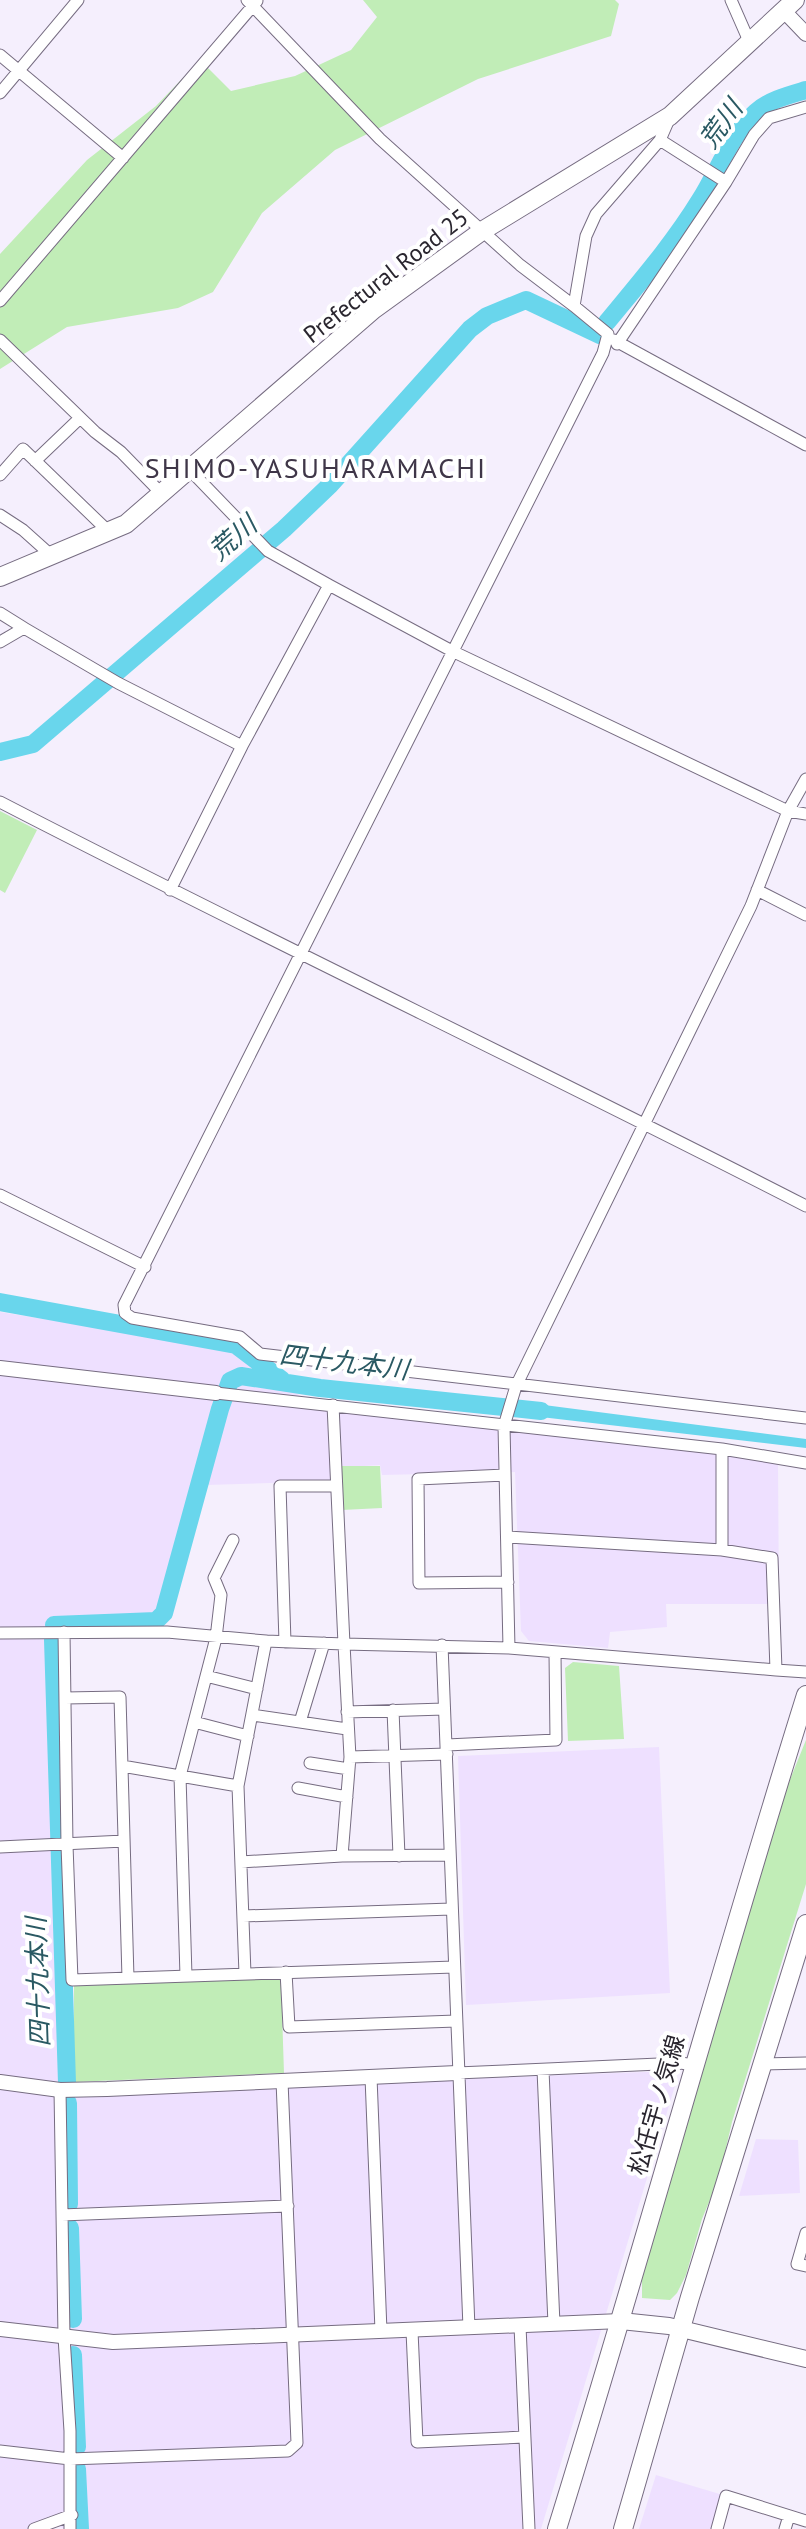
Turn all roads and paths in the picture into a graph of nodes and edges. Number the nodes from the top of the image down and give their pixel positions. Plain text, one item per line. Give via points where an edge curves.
1 (78, 0) edge
2 (731, 0) edge
3 (253, 2) edge
4 (789, 5) edge
5 (806, 34) edge
6 (749, 41) junction
7 (0, 55) edge
8 (19, 71) junction
9 (0, 93) edge
10 (806, 107) edge
11 (670, 116) junction
12 (660, 140) junction
13 (123, 158) junction
14 (725, 182) junction
15 (482, 231) junction
16 (0, 301) edge
17 (574, 306) junction
18 (608, 334) junction
19 (0, 340) edge
20 (617, 344) junction
21 (80, 418) junction
22 (806, 445) edge
23 (35, 461) junction
24 (189, 469) junction
25 (0, 475) edge
26 (162, 494) junction
27 (0, 515) edge
28 (108, 531) junction
29 (52, 556) junction
30 (0, 577) edge
31 (329, 585) junction
32 (0, 613) edge
33 (24, 628) junction
34 (0, 642) edge
35 (452, 651) junction
36 (242, 746) junction
37 (806, 779) edge
38 (0, 802) edge
39 (788, 811) junction
40 (806, 814) edge
41 (170, 890) junction
42 (757, 890) junction
43 (806, 915) edge
44 (300, 955) junction
45 (646, 1123) junction
46 (0, 1195) edge
47 (806, 1206) edge
48 (145, 1267) junction
49 (0, 1368) edge
50 (515, 1389) junction
51 (224, 1394) joint
52 (333, 1405) junction
53 (806, 1418) edge
54 (505, 1421) junction
55 (722, 1449) junction
56 (806, 1463) edge
57 (505, 1475) junction
58 (335, 1486) junction
59 (507, 1537) junction
60 (233, 1540) dead end
61 (722, 1550) junction
62 (508, 1582) junction
63 (64, 1632) junction
64 (0, 1633) edge
65 (216, 1638) junction
66 (266, 1641) junction
67 (285, 1642) junction
68 (324, 1643) junction
69 (344, 1644) junction
70 (442, 1645) junction
71 (509, 1648) junction
72 (555, 1653) junction
73 (776, 1670) junction
74 (806, 1672) edge
75 (206, 1676) junction
76 (257, 1689) junction
77 (806, 1695) edge
78 (65, 1698) junction
79 (444, 1709) junction
80 (393, 1710) junction
81 (347, 1712) junction
82 (252, 1715) junction
83 (194, 1722) junction
84 (300, 1722) junction
85 (347, 1729) junction
86 (248, 1736) junction
87 (447, 1749) junction
88 (394, 1756) junction
89 (310, 1763) dead end
90 (349, 1763) junction
91 (122, 1766) junction
92 (180, 1776) junction
93 (238, 1786) junction
94 (298, 1788) dead end
95 (347, 1797) junction
96 (124, 1841) junction
97 (67, 1845) junction
98 (0, 1847) edge
99 (449, 1855) junction
100 (342, 1856) junction
101 (399, 1856) junction
102 (241, 1862) junction
103 (451, 1909) junction
104 (243, 1916) junction
105 (804, 1935) edge
106 (454, 1967) junction
107 (286, 1972) junction
108 (245, 1974) junction
109 (186, 1976) junction
110 (128, 1978) junction
111 (456, 2021) junction
112 (806, 2063) edge
113 (762, 2064) junction
114 (693, 2065) junction
115 (543, 2070) junction
116 (457, 2073) junction
117 (371, 2077) junction
118 (282, 2081) junction
119 (0, 2082) edge
120 (60, 2090) junction
121 (288, 2206) junction
122 (62, 2215) junction
123 (806, 2233) edge
124 (806, 2266) edge
125 (621, 2321) junction
126 (554, 2324) junction
127 (520, 2326) junction
128 (469, 2328) junction
129 (0, 2329) edge
130 (682, 2330) junction
131 (381, 2331) junction
132 (412, 2331) junction
133 (293, 2335) junction
134 (64, 2337) junction
135 (806, 2359) edge
136 (524, 2437) junction
137 (0, 2451) edge
138 (70, 2459) junction
139 (72, 2515) junction
140 (789, 2516) junction
141 (806, 2521) edge
142 (34, 2529) edge
143 (70, 2529) edge
144 (529, 2529) edge
145 (557, 2529) edge
146 (623, 2529) edge
147 (717, 2529) edge
148 (785, 2529) edge

1 - 8 street
2 - 6 street
3 - 13 street
3 - 15 street via 380,139
4 - 5 street
4 - 6 main road, Prefectural Road 25
6 - 11 main road, Prefectural Road 25
7 - 8 street
8 - 9 street
8 - 13 street
10 - 14 street via 769,118
11 - 12 street
11 - 15 main road, Prefectural Road 25
12 - 14 street
12 - 17 street via 596,214 586,236
13 - 16 street
14 - 20 street
15 - 17 street
15 - 24 main road, Prefectural Road 25 via 373,310
17 - 18 street
18 - 20 street
18 - 35 street
19 - 21 street
20 - 22 street
21 - 23 street
21 - 26 street
23 - 25 street via 23,449
23 - 28 street
24 - 26 main road, Prefectural Road 25
24 - 31 street via 264,547
26 - 28 main road, Prefectural Road 25 via 126,524
27 - 29 street
28 - 29 main road, Prefectural Road 25
29 - 30 main road, Prefectural Road 25
31 - 35 street
31 - 36 street
32 - 33 street
33 - 34 street
33 - 36 street
35 - 39 street
35 - 44 street
36 - 41 street
37 - 39 street
38 - 41 street
39 - 40 street
39 - 42 street
41 - 44 street
42 - 43 street
42 - 45 street
44 - 45 street
44 - 48 street
45 - 47 street
45 - 50 street
46 - 48 street
48 - 50 street via 124,1305 132,1318 240,1337 260,1354
49 - 51 street
50 - 53 street
50 - 54 street
51 - 52 street
52 - 54 street
52 - 58 street
54 - 55 street
54 - 57 street
55 - 56 street
55 - 61 street
57 - 59 street
57 - 62 street via 418,1479 419,1583
58 - 67 street via 280,1486
58 - 69 street
59 - 61 street
59 - 62 street
60 - 65 street via 214,1578 221,1595
61 - 73 street via 772,1558
62 - 71 street
63 - 64 street
63 - 65 street via 167,1632
63 - 78 street
65 - 66 street
65 - 75 street
66 - 67 street
66 - 76 street
67 - 68 street
68 - 69 street
68 - 84 street
69 - 70 street
69 - 81 street
70 - 71 street
70 - 79 street
71 - 72 street
72 - 73 street
72 - 87 street via 556,1740
73 - 74 street
75 - 76 street
75 - 83 street
76 - 82 street
77 - 114 main road, 松任宇ノ気線
78 - 91 street via 120,1697
78 - 97 street
79 - 80 street
79 - 87 street
80 - 81 street
80 - 88 street
81 - 85 street
82 - 84 street
82 - 86 street
83 - 86 street
83 - 92 street
84 - 85 street
85 - 90 street
86 - 93 street
87 - 88 street
87 - 99 street
88 - 90 street
88 - 101 street
89 - 90 street
90 - 95 street
91 - 92 street
91 - 96 street
92 - 93 street
92 - 109 street
93 - 102 street
94 - 95 street
95 - 100 street
96 - 97 street
96 - 110 street
97 - 98 street
97 - 110 street via 72,1980
99 - 101 street
99 - 103 street
100 - 101 street
100 - 102 street
102 - 104 street
103 - 104 street
103 - 106 street
104 - 108 street
105 - 113 main road
106 - 107 street
106 - 111 street
107 - 108 street
107 - 111 street via 289,2027
108 - 109 street
109 - 110 street
111 - 116 street
112 - 113 street
113 - 130 main road
114 - 115 street
114 - 125 main road, 松任宇ノ気線
115 - 116 street
115 - 126 street
116 - 117 street
116 - 128 street
117 - 118 street
117 - 131 street
118 - 120 street
118 - 121 street
119 - 120 street
120 - 122 street
121 - 122 street
121 - 133 street
122 - 134 street
123 - 124 street via 797,2264
125 - 126 street
125 - 130 main road
125 - 145 main road, 松任宇ノ気線
126 - 127 street
127 - 128 street
127 - 136 street
128 - 132 street
129 - 134 street
130 - 135 main road
130 - 146 main road
131 - 132 street
131 - 133 street
132 - 136 street via 417,2442
133 - 134 street via 113,2342
133 - 138 street via 297,2443 288,2451
134 - 138 street
136 - 144 street
137 - 138 street
138 - 139 street
139 - 142 street
139 - 143 street
140 - 141 street
140 - 147 street via 726,2496
140 - 148 street

